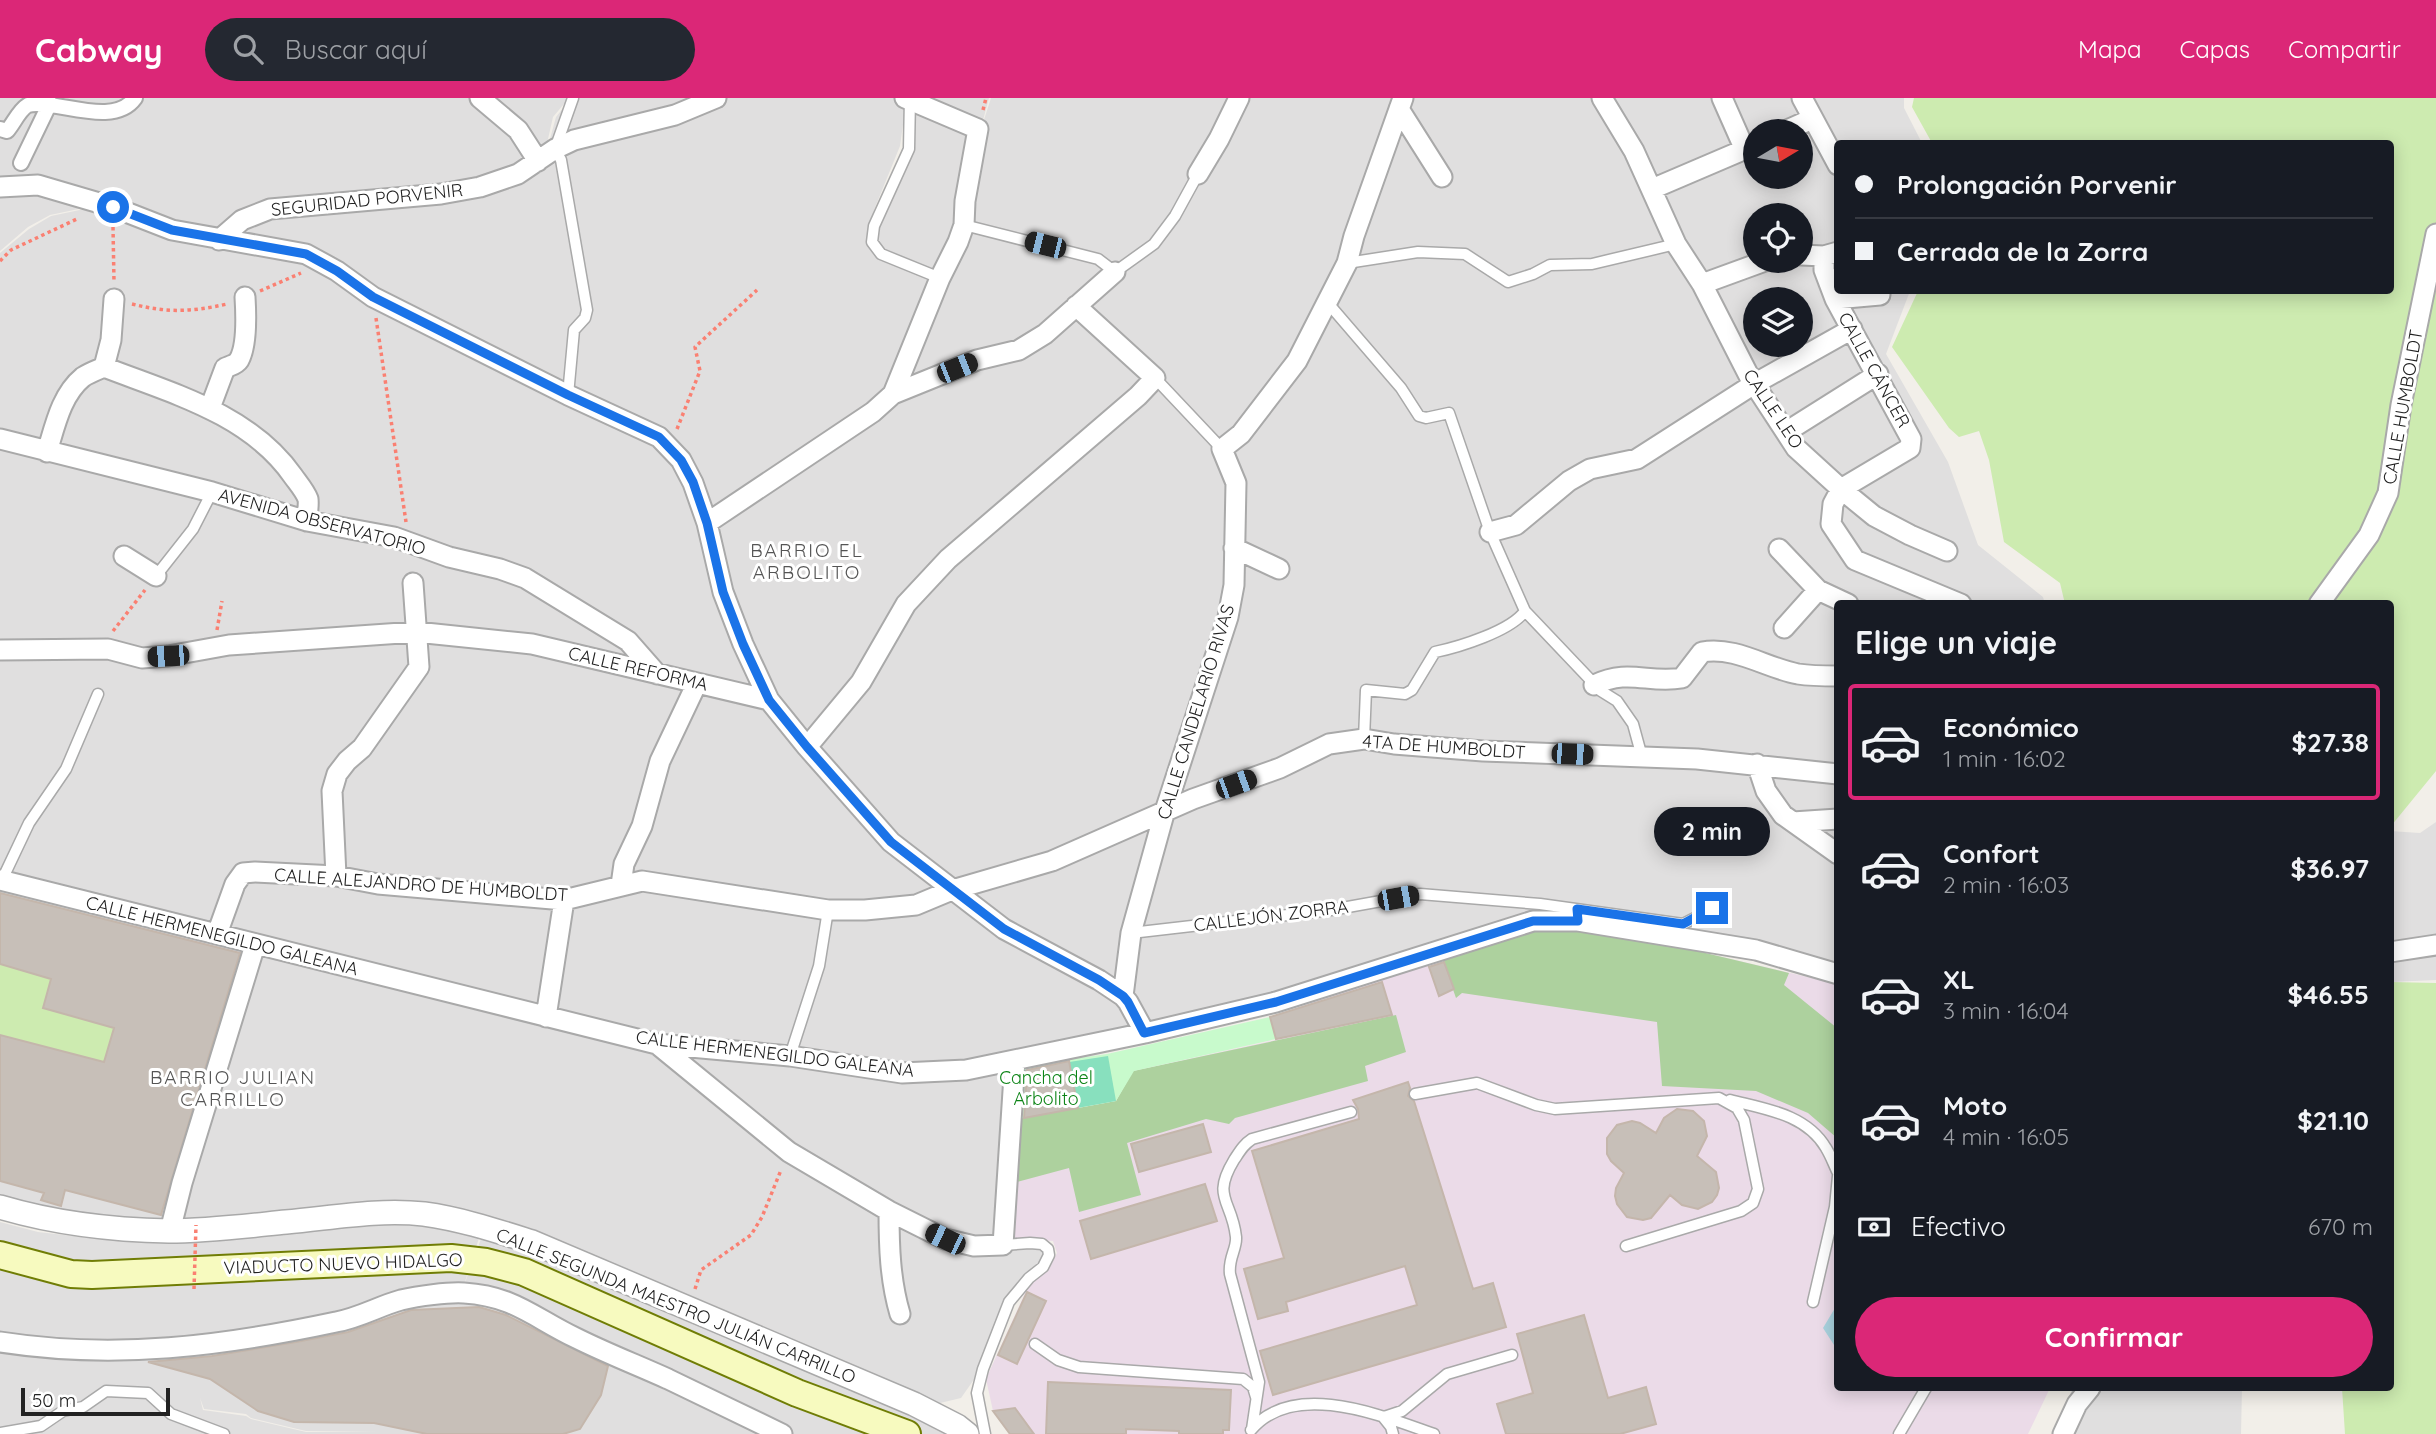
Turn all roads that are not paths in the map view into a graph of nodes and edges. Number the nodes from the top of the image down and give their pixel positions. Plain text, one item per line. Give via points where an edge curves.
1 (135, 98) edge
2 (480, 98) edge
3 (573, 98) edge
4 (716, 98) edge
5 (1239, 98) edge
6 (1603, 98) edge
7 (1722, 98) edge
8 (1802, 98) edge
9 (908, 99) edge
10 (50, 103) junction
11 (1401, 103) edge
12 (1812, 119) edge
13 (1813, 121) edge
14 (4, 130) edge
15 (1743, 136) edge
16 (555, 149) junction
17 (1743, 151) edge
18 (1834, 157) edge
19 (538, 161) junction
20 (21, 163) dead end
21 (1198, 174) joint
22 (1442, 177) dead end
23 (0, 187) edge
24 (1652, 189) junction
25 (964, 225) junction
26 (2436, 234) edge
27 (219, 240) junction
28 (1676, 244) junction
29 (1831, 254) edge
30 (1813, 255) edge
31 (1347, 263) junction
32 (1743, 269) edge
33 (1115, 272) junction
34 (940, 278) junction
35 (1702, 284) junction
36 (1880, 295) dead end
37 (244, 297) road end
38 (114, 299) road end
39 (1835, 299) junction
40 (1327, 302) junction
41 (1076, 306) junction
42 (1852, 329) junction
43 (104, 367) junction
44 (1878, 374) junction
45 (1155, 378) junction
46 (1754, 384) junction
47 (892, 394) junction
48 (568, 395) junction
49 (211, 408) junction
50 (1786, 432) junction
51 (0, 439) edge
52 (1223, 449) junction
53 (47, 452) junction
54 (1841, 489) junction
55 (212, 492) junction
56 (307, 521) junction
57 (707, 523) junction
58 (1490, 532) junction
59 (1234, 548) junction
60 (1779, 549) dead end
61 (1947, 551) dead end
62 (124, 556) dead end
63 (1279, 569) dead end
64 (156, 576) joint
65 (413, 583) dead end
66 (1818, 590) junction
67 (1917, 595) edge
68 (1839, 600) edge
69 (1941, 600) edge
70 (2322, 600) edge
71 (1525, 611) junction
72 (1784, 628) dead end
73 (416, 632) junction
74 (0, 650) edge
75 (657, 674) junction
76 (1834, 676) edge
77 (696, 683) junction
78 (1594, 685) junction
79 (98, 694) dead end
80 (769, 700) junction
81 (1364, 739) junction
82 (807, 747) junction
83 (1642, 757) junction
84 (1757, 764) junction
85 (1834, 774) edge
86 (1164, 814) junction
87 (1834, 819) edge
88 (1793, 822) junction
89 (1834, 851) edge
90 (336, 876) junction
91 (1, 880) edge
92 (621, 885) junction
93 (952, 890) junction
94 (564, 900) junction
95 (1712, 908) dead end
96 (828, 910) junction
97 (1577, 915) junction
98 (1131, 933) junction
99 (216, 934) junction
100 (2436, 944) edge
101 (255, 945) junction
102 (2394, 951) edge
103 (1834, 973) edge
104 (1123, 996) junction
105 (546, 1017) junction
106 (1144, 1033) junction
107 (657, 1044) junction
108 (790, 1056) junction
109 (1015, 1060) junction
110 (1415, 1094) dead end
111 (1719, 1098) junction
112 (1351, 1112) dead end
113 (1834, 1166) edge
114 (0, 1207) edge
115 (889, 1211) junction
116 (1834, 1211) edge
117 (170, 1231) junction
118 (1003, 1245) junction
119 (1626, 1246) dead end
120 (0, 1255) edge
121 (1813, 1302) dead end
122 (900, 1314) dead end
123 (0, 1342) edge
124 (1035, 1344) dead end
125 (1512, 1355) dead end
126 (1924, 1391) edge
127 (2088, 1391) edge
128 (1257, 1401) junction
129 (1383, 1417) junction
130 (1251, 1432) edge
131 (5, 1433) edge
132 (224, 1434) edge
133 (782, 1434) edge
134 (907, 1434) edge
135 (967, 1434) edge
136 (985, 1434) edge
137 (1393, 1434) edge
138 (1434, 1434) edge
139 (1899, 1434) edge
140 (2063, 1434) edge

1 - 10 street via 126,106 107,110
2 - 19 street via 518,130
3 - 16 lane
4 - 16 street, SEGURIDAD PORVENIR via 675,115
5 - 21 street
6 - 24 street, CALLE LEO
7 - 15 street
8 - 12 street
9 - 25 street via 978,129
9 - 34 lane via 909,149 874,226 872,242 881,254
10 - 14 street via 26,106
10 - 20 street
11 - 22 street
11 - 31 street
13 - 18 street
16 - 19 street, SEGURIDAD PORVENIR
16 - 48 lane via 561,160 586,299 585,318 571,342
17 - 24 street
19 - 27 street, SEGURIDAD PORVENIR via 518,174 480,187 441,194 270,209 242,220
21 - 33 lane via 1154,244
23 - 27 street via 38,185 172,230
24 - 28 street, CALLE LEO
25 - 33 lane via 1098,259
25 - 34 street
26 - 70 street, CALLE HUMBOLDT via 2388,493 2369,535
27 - 48 street via 307,254 373,297
28 - 31 lane via 1591,264 1550,265 1508,282 1465,254 1418,252
28 - 35 street, CALLE LEO
29 - 30 street
29 - 39 street, CALLE CÁNCER via 1824,270
31 - 40 street
32 - 35 street
33 - 41 street
34 - 47 street
35 - 46 street, CALLE LEO
36 - 39 street
37 - 49 street via 246,323 239,360 225,368
38 - 43 street
39 - 42 street, CALLE CÁNCER
40 - 52 street via 1297,361 1241,434
40 - 58 lane via 1401,388 1419,416 1448,413
41 - 45 street
41 - 47 street via 1019,350 977,360
42 - 44 street, CALLE CÁNCER
42 - 46 street
43 - 49 street
43 - 53 street via 83,377 65,401
44 - 50 street
44 - 54 street, CALLE CÁNCER via 1911,445
45 - 52 lane
45 - 82 street via 948,559 906,604 861,682
46 - 50 street, CALLE LEO
46 - 58 street via 1637,459 1590,469 1516,525
47 - 57 street via 873,412
48 - 57 street via 659,437 681,460
49 - 56 street via 275,453 308,500
50 - 54 street, CALLE LEO via 1796,448
51 - 53 street, AVENIDA OBSERVATORIO
52 - 59 street, CALLE CANDELARIO RIVAS via 1236,483
53 - 55 street, AVENIDA OBSERVATORIO
54 - 61 street, CALLE LEO via 1874,516
54 - 67 street via 1832,504 1831,524 1855,560
55 - 56 street, AVENIDA OBSERVATORIO
55 - 64 lane via 193,529
56 - 75 street, AVENIDA OBSERVATORIO via 394,537 525,578 628,641
57 - 80 street via 723,592
58 - 71 lane
59 - 63 street
59 - 86 street, CALLE CANDELARIO RIVAS via 1228,617
60 - 66 street
62 - 64 street
65 - 73 street
66 - 68 street
66 - 72 street
67 - 69 street
71 - 78 lane
71 - 81 lane via 1498,630 1435,652 1405,694 1366,690
73 - 74 street, CALLE REFORMA via 142,658 108,649
73 - 75 street, CALLE REFORMA via 532,644
73 - 90 street via 419,667 413,678 337,774 332,791
75 - 77 street, CALLE REFORMA
76 - 78 street via 1797,674 1714,650 1702,652 1682,678 1611,676
77 - 80 street, CALLE REFORMA
77 - 92 street via 660,761
78 - 83 lane via 1617,701 1633,724
79 - 91 lane via 66,769 29,823
80 - 82 street
81 - 83 street, 4TA DE HUMBOLDT via 1483,751
81 - 86 street, 4TA DE HUMBOLDT via 1329,744
82 - 93 street via 891,842
83 - 84 street, 4TA DE HUMBOLDT
84 - 85 street, 4TA DE HUMBOLDT
84 - 88 street via 1766,791
86 - 93 street, 4TA DE HUMBOLDT via 1052,861
86 - 98 street, CALLE CANDELARIO RIVAS
87 - 88 street
88 - 89 street
90 - 94 street, CALLE ALEJANDRO DE HUMBOLDT via 378,884
90 - 99 street, CALLE ALEJANDRO DE HUMBOLDT via 243,873
91 - 99 street, CALLE HERMENEGILDO GALEANA
92 - 94 street, CALLE ALEJANDRO DE HUMBOLDT
92 - 96 street, CALLE ALEJANDRO DE HUMBOLDT via 642,881
93 - 96 street, CALLE ALEJANDRO DE HUMBOLDT via 916,905
93 - 104 street via 1004,929
94 - 105 street
95 - 97 lane, CALLEJÓN ZORRA via 1683,924
96 - 108 lane via 818,966
97 - 98 lane, CALLEJÓN ZORRA via 1540,904 1420,894 1331,910
97 - 103 street, CALLE HERMENEGILDO GALEANA via 1756,950
97 - 106 street, CALLE HERMENEGILDO GALEANA via 1533,921 1276,1002
98 - 104 street, CALLE CANDELARIO RIVAS
99 - 101 street, CALLE HERMENEGILDO GALEANA
100 - 102 street
101 - 105 street, CALLE HERMENEGILDO GALEANA
101 - 117 street
104 - 106 street
105 - 107 street, CALLE HERMENEGILDO GALEANA
106 - 109 street, CALLE HERMENEGILDO GALEANA
107 - 108 street, CALLE HERMENEGILDO GALEANA
107 - 115 street via 789,1152
108 - 109 street, CALLE HERMENEGILDO GALEANA via 902,1073 966,1070
109 - 118 street
110 - 111 lane via 1477,1083 1555,1109
111 - 113 lane via 1803,1123 1826,1147
111 - 119 lane via 1737,1108 1744,1120 1758,1189 1753,1203 1741,1211
112 - 128 lane via 1252,1139 1243,1145 1224,1177 1222,1188 1236,1236 1230,1274 1255,1362
114 - 117 street, CALLE SEGUNDA MAESTRO JULIÁN CARRILLO via 37,1218
115 - 118 street via 945,1239 974,1246
115 - 122 street via 889,1257
116 - 121 lane
117 - 135 street, CALLE SEGUNDA MAESTRO JULIÁN CARRILLO via 365,1213 424,1214 478,1225 532,1242 914,1404
118 - 136 lane via 1042,1244 1049,1255 1009,1302 983,1369 977,1393
120 - 134 main road, VIADUCTO NUEVO HIDALGO via 92,1275 451,1258 486,1262 524,1272 797,1393
123 - 133 street via 37,1348 152,1351 273,1336 343,1321 402,1300 462,1293 520,1306 573,1337
124 - 128 lane via 1058,1360 1080,1367 1243,1379 1253,1387
125 - 129 lane via 1447,1374 1402,1411
126 - 139 lane
127 - 140 street
128 - 130 lane
129 - 130 lane via 1346,1407 1286,1407 1268,1415
129 - 137 lane
129 - 138 lane
131 - 132 lane via 41,1426 106,1391 148,1393 171,1414

